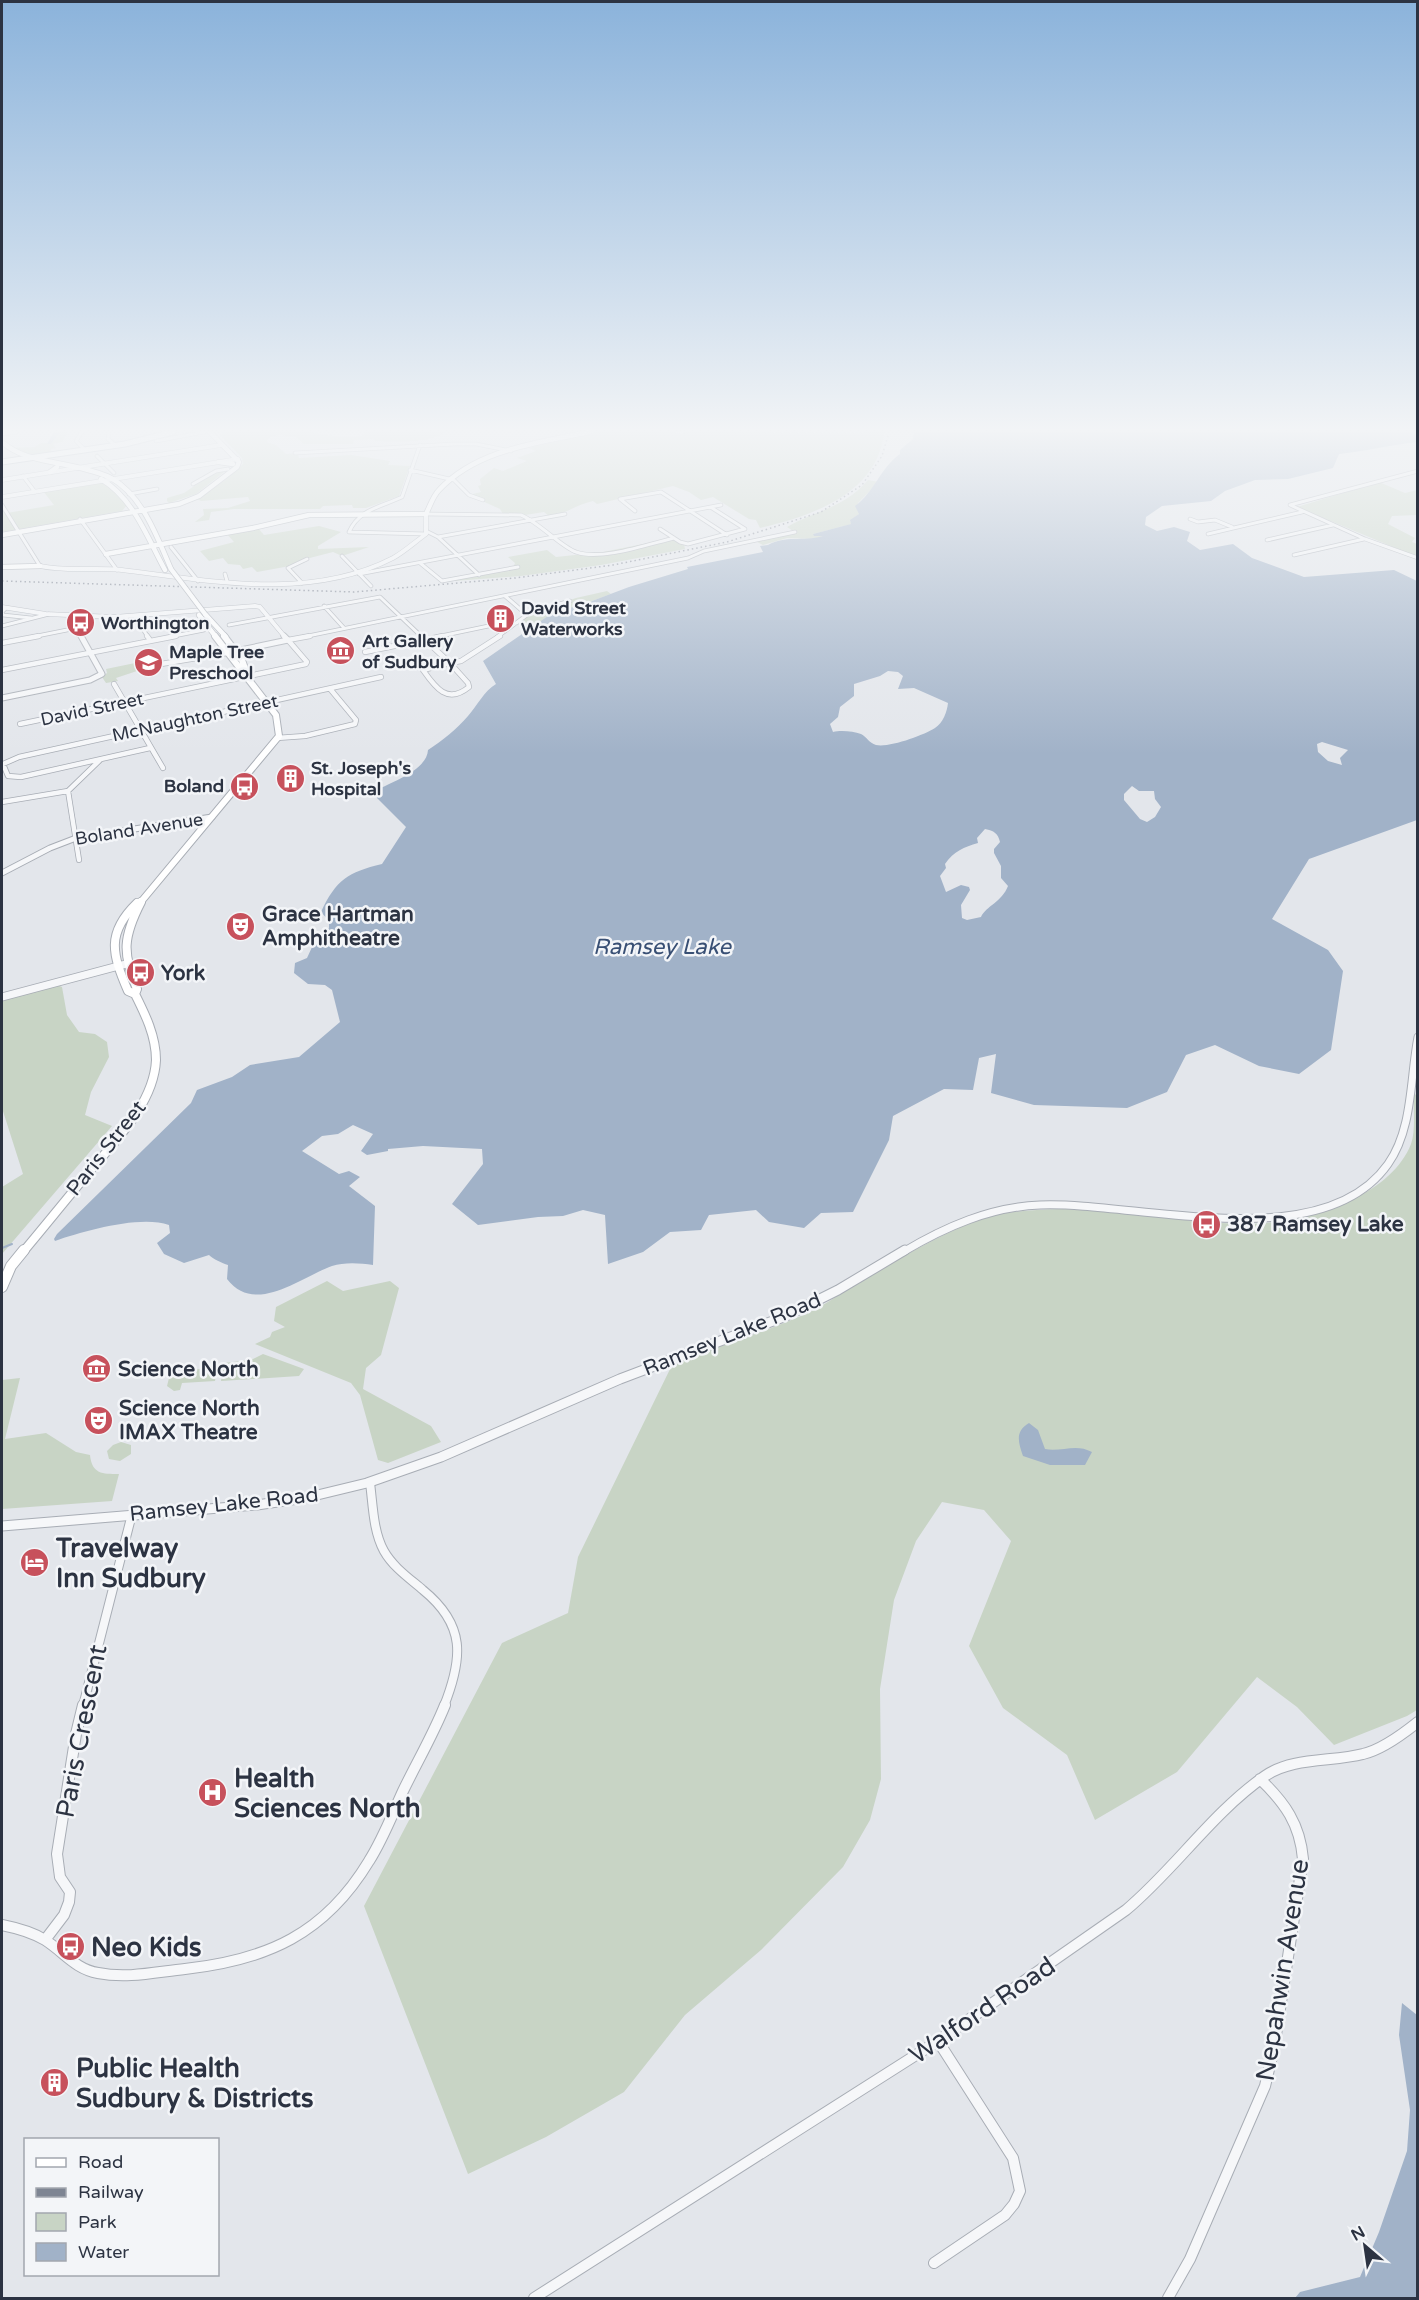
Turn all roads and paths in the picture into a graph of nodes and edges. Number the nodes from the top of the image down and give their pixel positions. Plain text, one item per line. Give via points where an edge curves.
1 (23, 539) edge
2 (95, 539) edge
3 (147, 539) edge
4 (158, 539) edge
5 (191, 539) edge
6 (418, 539) edge
7 (440, 539) edge
8 (543, 539) edge
9 (558, 539) edge
10 (667, 539) edge
11 (676, 539) edge
12 (706, 539) edge
13 (761, 539) edge
14 (1270, 539) edge
15 (1364, 539) edge
16 (1365, 539) edge
17 (1267, 540) dead end
18 (161, 545) junction
19 (151, 547) junction
20 (171, 547) dead end
21 (106, 554) junction
22 (1294, 555) dead end
23 (342, 556) dead end
24 (458, 556) junction
25 (1418, 558) edge
26 (307, 559) dead end
27 (420, 563) junction
28 (40, 566) junction
29 (2, 567) edge
30 (17, 567) junction
31 (518, 567) dead end
32 (52, 568) junction
33 (117, 570) junction
34 (168, 570) junction
35 (225, 574) dead end
36 (359, 574) junction
37 (479, 575) junction
38 (198, 581) junction
39 (227, 581) junction
40 (302, 583) junction
41 (371, 586) dead end
42 (505, 596) junction
43 (570, 601) dead end
44 (324, 606) junction
45 (4, 607) edge
46 (49, 614) junction
47 (202, 614) junction
48 (527, 615) junction
49 (70, 616) junction
50 (135, 616) junction
51 (268, 617) junction
52 (400, 617) junction
53 (35, 619) junction
54 (518, 623) junction
55 (229, 625) dead end
56 (2, 626) edge
57 (77, 628) junction
58 (344, 628) junction
59 (204, 630) dead end
60 (150, 640) junction
61 (288, 640) junction
62 (424, 640) junction
63 (2, 643) edge
64 (236, 651) junction
65 (91, 652) junction
66 (227, 652) junction
67 (365, 652) dead end
68 (450, 663) junction
69 (143, 667) dead end
70 (2, 670) edge
71 (248, 676) junction
72 (381, 677) dead end
73 (114, 684) dead end
74 (331, 690) junction
75 (2, 698) edge
76 (123, 702) junction
77 (268, 703) junction
78 (20, 724) dead end
79 (140, 730) junction
80 (277, 738) junction
81 (150, 748) junction
82 (101, 759) junction
83 (163, 768) dead end
84 (68, 791) junction
85 (2, 802) edge
86 (212, 817) junction
87 (76, 838) junction
88 (78, 860) dead end
89 (2, 873) edge
90 (142, 899) junction
91 (126, 964) junction
92 (117, 966) junction
93 (135, 994) junction
94 (2, 997) edge
95 (1418, 1037) edge
96 (2, 1287) edge
97 (370, 1482) junction
98 (132, 1514) junction
99 (2, 1526) edge
100 (1418, 1722) edge
101 (1260, 1779) junction
102 (2, 1925) edge
103 (45, 1940) junction
104 (938, 2041) junction
105 (934, 2263) dead end
106 (534, 2298) edge
107 (1168, 2298) edge

1 - 28 street
2 - 21 street
3 - 19 main road
4 - 18 main road
5 - 18 main road
6 - 36 street via 395,558
7 - 24 street
8 - 24 street
9 - 10 street via 579,553
11 - 12 street via 684,544
13 - 42 street
14 - 17 street
15 - 22 street
16 - 25 street
18 - 19 main road
18 - 34 main road
19 - 21 main road
19 - 34 main road
20 - 38 street
21 - 33 street
23 - 36 street
24 - 27 street
24 - 37 street
26 - 40 street via 288,568
27 - 36 street
27 - 37 street via 442,581
28 - 30 main road
28 - 32 street
29 - 30 main road
30 - 32 street
31 - 37 street
32 - 33 street
33 - 38 street
34 - 47 main road
35 - 39 street
36 - 40 street
36 - 41 street
38 - 39 street
39 - 40 street
42 - 48 street
42 - 52 street
43 - 48 street
44 - 51 street
44 - 52 street via 378,596
44 - 58 street
45 - 46 street
45 - 53 street via 3,615
46 - 49 street
46 - 53 street
47 - 64 main road
47 - 66 main road
48 - 54 street
49 - 50 street
49 - 57 street
50 - 51 street via 255,606
50 - 60 street
51 - 55 street
51 - 61 street
52 - 58 street
52 - 62 street
53 - 56 street
54 - 62 street
54 - 68 street via 468,657
57 - 63 street
57 - 65 street
58 - 61 street
59 - 60 street
60 - 65 street
61 - 64 street
61 - 71 street, David Street via 306,664
62 - 67 street
62 - 68 street
64 - 66 street
64 - 71 main road
65 - 70 street
65 - 75 street via 102,673 99,676
66 - 69 street
66 - 71 main road
68 - 68 street via 423,671 437,690 465,691 468,681
71 - 76 street, David Street
71 - 77 main road
72 - 74 street, McNaughton Street
73 - 76 street
74 - 77 street, McNaughton Street
74 - 80 street via 356,720 355,724
76 - 78 street, David Street
76 - 79 street
77 - 79 street, McNaughton Street
77 - 80 main road via 279,726
79 - 81 street
79 - 82 street, McNaughton Street via 3,764 12,778
80 - 86 main road, Paris Street
81 - 82 street
81 - 83 street
82 - 84 street
84 - 85 street
84 - 87 street
86 - 87 street, Boland Avenue
86 - 90 main road, Paris Street
87 - 88 street
87 - 89 street, Boland Avenue
90 - 91 main road, Paris Street via 125,933
90 - 92 main road, Paris Street via 117,927 113,947
91 - 92 street
91 - 93 main road, Paris Street via 137,989
92 - 93 main road, Paris Street via 128,991
92 - 94 street
93 - 96 main road, Paris Street via 157,1047 153,1081 145,1099 112,1147 11,1266
95 - 97 street, Ramsey Lake Road via 1404,1141 1380,1176 1348,1198 1296,1215 1251,1220 1077,1204 1038,1205 985,1214 932,1236 790,1314 620,1379 462,1450
97 - 98 street, Ramsey Lake Road via 269,1503
97 - 103 street via 385,1554 447,1616 455,1630 457,1666 423,1751 370,1860 349,1892 295,1938 250,1959 222,1965 136,1975 107,1974 68,1960
98 - 99 street, Ramsey Lake Road
98 - 103 street, Paris Crescent via 73,1752 57,1854 60,1877 70,1892 69,1902 64,1916
100 - 101 street, Walford Road via 1365,1754 1288,1766
101 - 104 street, Walford Road via 1126,1910
101 - 107 street, Nepahwin Avenue via 1294,1818 1303,1859 1274,2048 1265,2086 1190,2259
102 - 103 street via 20,1928
104 - 105 street via 1013,2158 1020,2191 1005,2215
104 - 106 street, Walford Road

